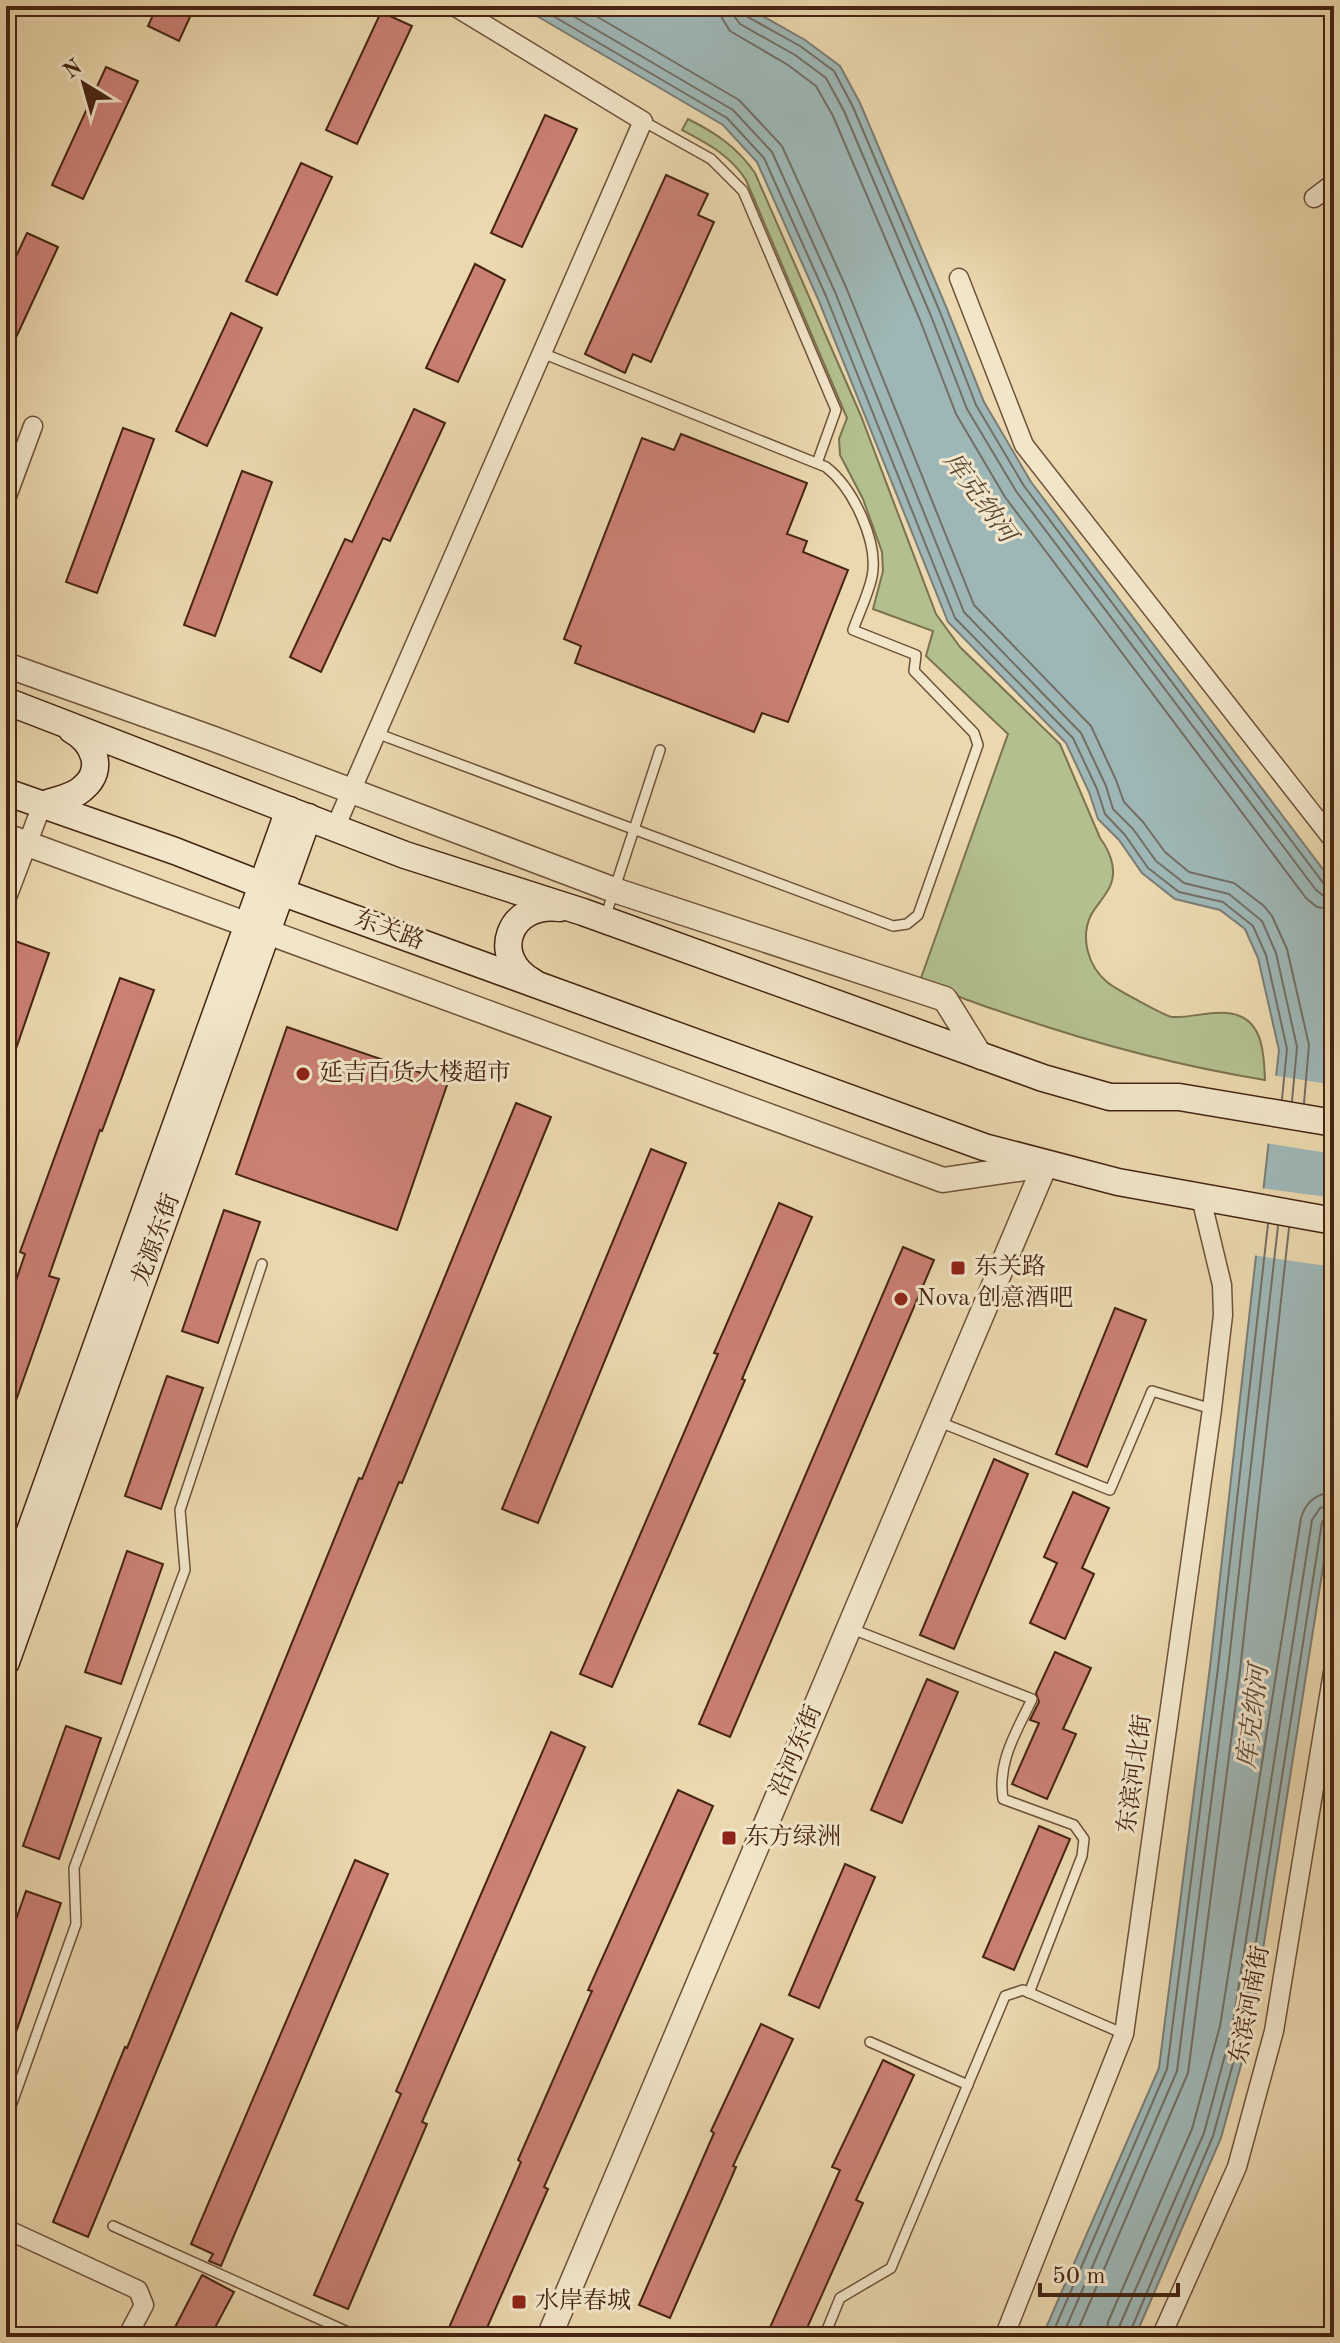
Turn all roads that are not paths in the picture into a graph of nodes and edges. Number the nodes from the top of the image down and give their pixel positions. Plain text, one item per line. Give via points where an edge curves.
1 (454, 6) edge
2 (643, 121) junction
3 (1334, 183) edge
4 (1314, 198) dead end
5 (959, 278) dead end
6 (542, 353) junction
7 (33, 426) dead end
8 (817, 463) junction
9 (6, 499) edge
10 (6, 665) edge
11 (6, 701) edge
12 (46, 716) junction
13 (376, 733) junction
14 (660, 750) dead end
15 (6, 792) edge
16 (351, 792) junction
17 (42, 805) junction
18 (298, 813) junction
19 (335, 828) junction
20 (634, 829) junction
21 (17, 840) edge
22 (1334, 841) edge
23 (272, 889) junction
24 (614, 890) junction
25 (6, 900) edge
26 (594, 916) junction
27 (258, 928) junction
28 (543, 987) junction
29 (981, 1057) junction
30 (1334, 1123) edge
31 (1045, 1165) junction
32 (1208, 1200) junction
33 (1334, 1221) edge
34 (262, 1264) dead end
35 (1212, 1409) junction
36 (937, 1421) junction
37 (6, 1598) edge
38 (849, 1628) junction
39 (7, 1654) edge
40 (1334, 1666) edge
41 (1029, 1993) junction
42 (1124, 2034) junction
43 (870, 2042) dead end
44 (968, 2085) junction
45 (6, 2120) edge
46 (113, 2226) dead end
47 (6, 2229) edge
48 (127, 2337) edge
49 (359, 2337) edge
50 (549, 2337) edge
51 (824, 2337) edge
52 (1004, 2337) edge
53 (1161, 2337) edge

1 - 2 street
2 - 6 street
2 - 8 lane via 711,159 743,191 836,410
3 - 4 street
5 - 22 street via 1024,445
6 - 8 lane
6 - 13 street
7 - 9 street
8 - 20 lane via 850,493 872,550 871,579 853,630 916,655 914,671 977,739 918,915 893,926
10 - 16 street
11 - 12 main road
12 - 17 main road via 82,736 95,761 83,788
12 - 18 main road
13 - 16 street
13 - 20 lane
14 - 20 lane
15 - 17 main road, 东关路
16 - 19 street
16 - 24 street
17 - 21 street
17 - 23 main road, 东关路
18 - 19 main road
18 - 23 main road, 龙源东街
19 - 26 main road
20 - 24 lane
21 - 25 street
21 - 27 street, 东关路
23 - 27 main road, 龙源东街
23 - 28 main road, 东关路
24 - 26 lane
24 - 29 street via 945,999
26 - 28 main road via 546,906 523,914 515,924 509,935 510,958 524,977
26 - 29 main road
27 - 31 street, 东关路 via 943,1180
27 - 37 main road, 龙源东街
27 - 39 main road, 龙源东街
28 - 31 main road, 东关路
29 - 30 main road via 1110,1097 1179,1097
31 - 32 main road, 东关路
31 - 36 street, 沿河东街
32 - 33 main road, 东关路
32 - 35 street, 东滨河北街 via 1223,1315
34 - 45 lane via 180,1510 185,1570 74,1868 76,1924
35 - 36 lane via 1152,1391 1110,1490
35 - 42 street, 东滨河北街
36 - 38 street, 沿河东街
38 - 41 lane via 1032,1699 1004,1757 1003,1799 1074,1825 1084,1839
38 - 50 street, 沿河东街
40 - 53 street, 东滨河南街 via 1274,2031 1237,2167
41 - 42 lane
41 - 44 lane via 1005,1996
42 - 52 street, 东滨河北街
43 - 44 lane
44 - 51 lane via 891,2268 840,2298
46 - 49 lane
47 - 48 street via 138,2290 144,2305

